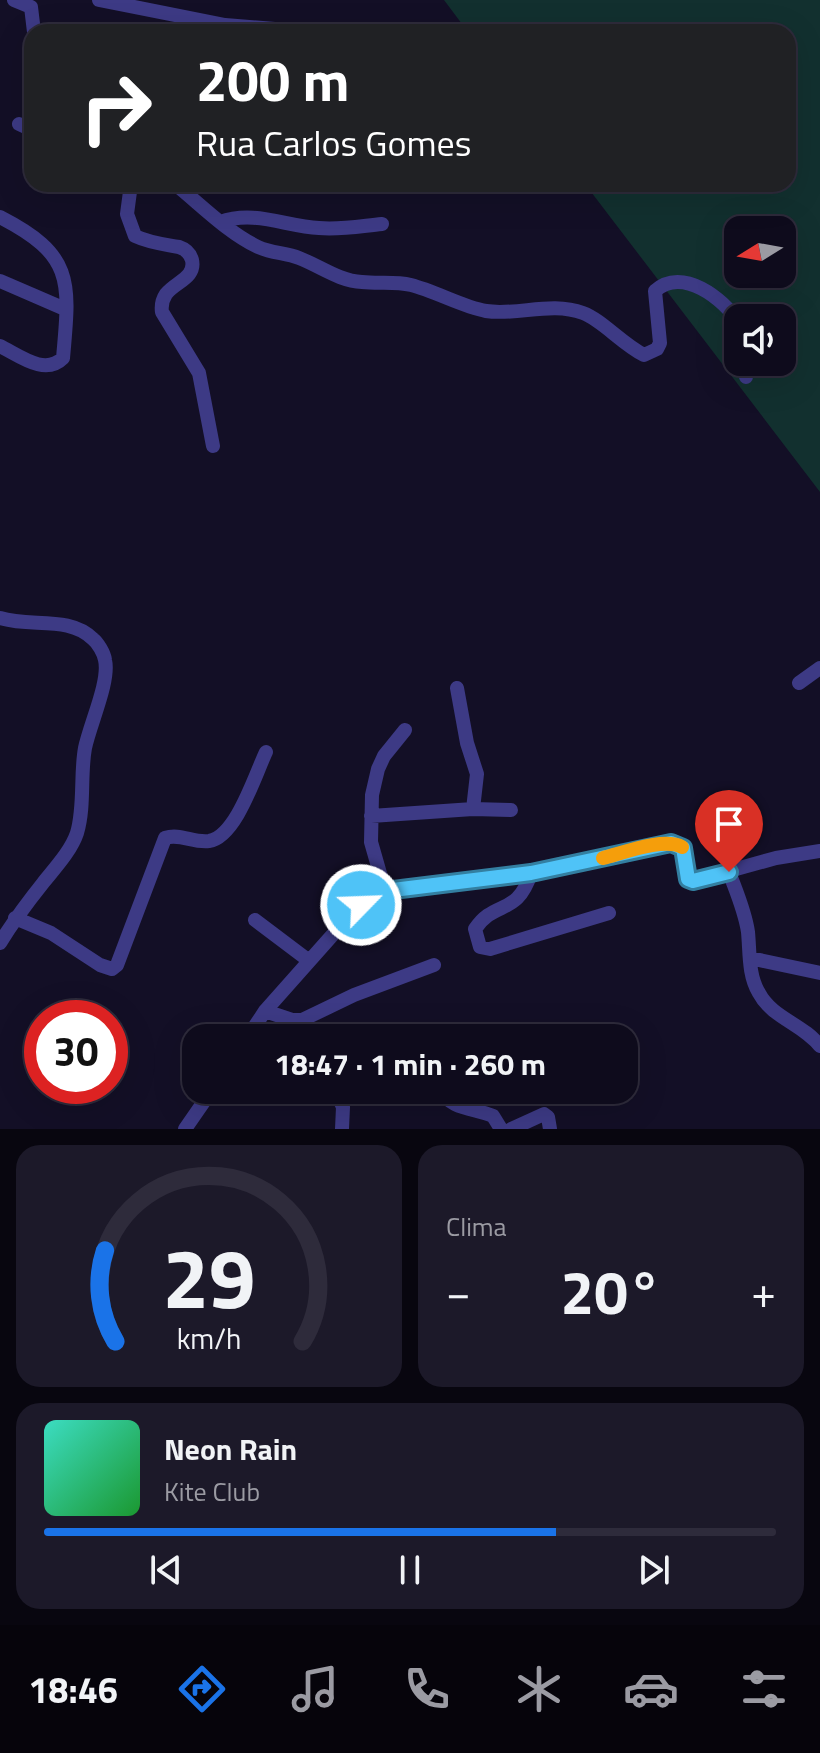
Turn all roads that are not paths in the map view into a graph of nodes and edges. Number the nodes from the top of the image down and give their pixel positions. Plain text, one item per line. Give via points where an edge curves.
1 (14, 0) edge
2 (99, 0) edge
3 (33, 4) edge
4 (34, 24) edge
5 (220, 24) edge
6 (130, 192) edge
7 (184, 192) edge
8 (0, 217) edge
9 (220, 222) junction
10 (382, 224) dead end
11 (0, 281) edge
12 (725, 304) edge
13 (65, 309) junction
14 (0, 346) edge
15 (213, 446) dead end
16 (0, 618) edge
17 (820, 668) edge
18 (799, 683) dead end
19 (457, 688) dead end
20 (405, 730) dead end
21 (266, 752) dead end
22 (473, 809) junction
23 (511, 810) dead end
24 (371, 816) junction
25 (820, 851) edge
26 (729, 872) junction
27 (531, 873) junction
28 (385, 891) junction
29 (609, 913) dead end
30 (15, 918) junction
31 (255, 920) dead end
32 (0, 943) edge
33 (750, 958) junction
34 (308, 960) junction
35 (434, 965) dead end
36 (820, 973) edge
37 (265, 1011) junction
38 (256, 1024) edge
39 (820, 1046) edge
40 (202, 1104) edge
41 (342, 1104) edge
42 (455, 1104) edge
43 (185, 1129) edge
44 (342, 1129) edge
45 (501, 1129) edge
46 (511, 1129) edge
47 (550, 1129) edge

1 - 3 street
2 - 5 street
3 - 4 street
6 - 15 street via 127,214 135,236 180,248 192,262 187,277 166,294 162,312 199,373
7 - 9 street
8 - 13 street via 59,261 66,284
9 - 10 street via 257,217 328,229
9 - 12 street via 260,248 300,258 343,278 408,285 490,311 550,308 585,314 644,355 660,343 654,300 661,286 680,283
11 - 13 street
13 - 14 street via 63,358 57,364 37,364
16 - 30 street via 82,629 105,659 104,687 85,751 77,833
17 - 18 street
19 - 22 street via 477,774
20 - 24 street via 378,769
21 - 30 street via 225,834 210,841 165,838 112,969
22 - 23 street
22 - 24 street
24 - 28 street via 371,842
25 - 26 street
26 - 27 street via 688,879 683,848 671,843
26 - 33 street via 748,930
27 - 28 street
27 - 29 street via 517,901 483,917 475,929 480,947 490,949
28 - 34 street via 361,905
30 - 32 street
31 - 34 street
33 - 36 street
33 - 39 street via 760,996
34 - 37 street
35 - 37 street via 302,1020
37 - 38 street
40 - 43 street
41 - 44 street
42 - 45 street via 493,1116
46 - 47 street via 544,1114

